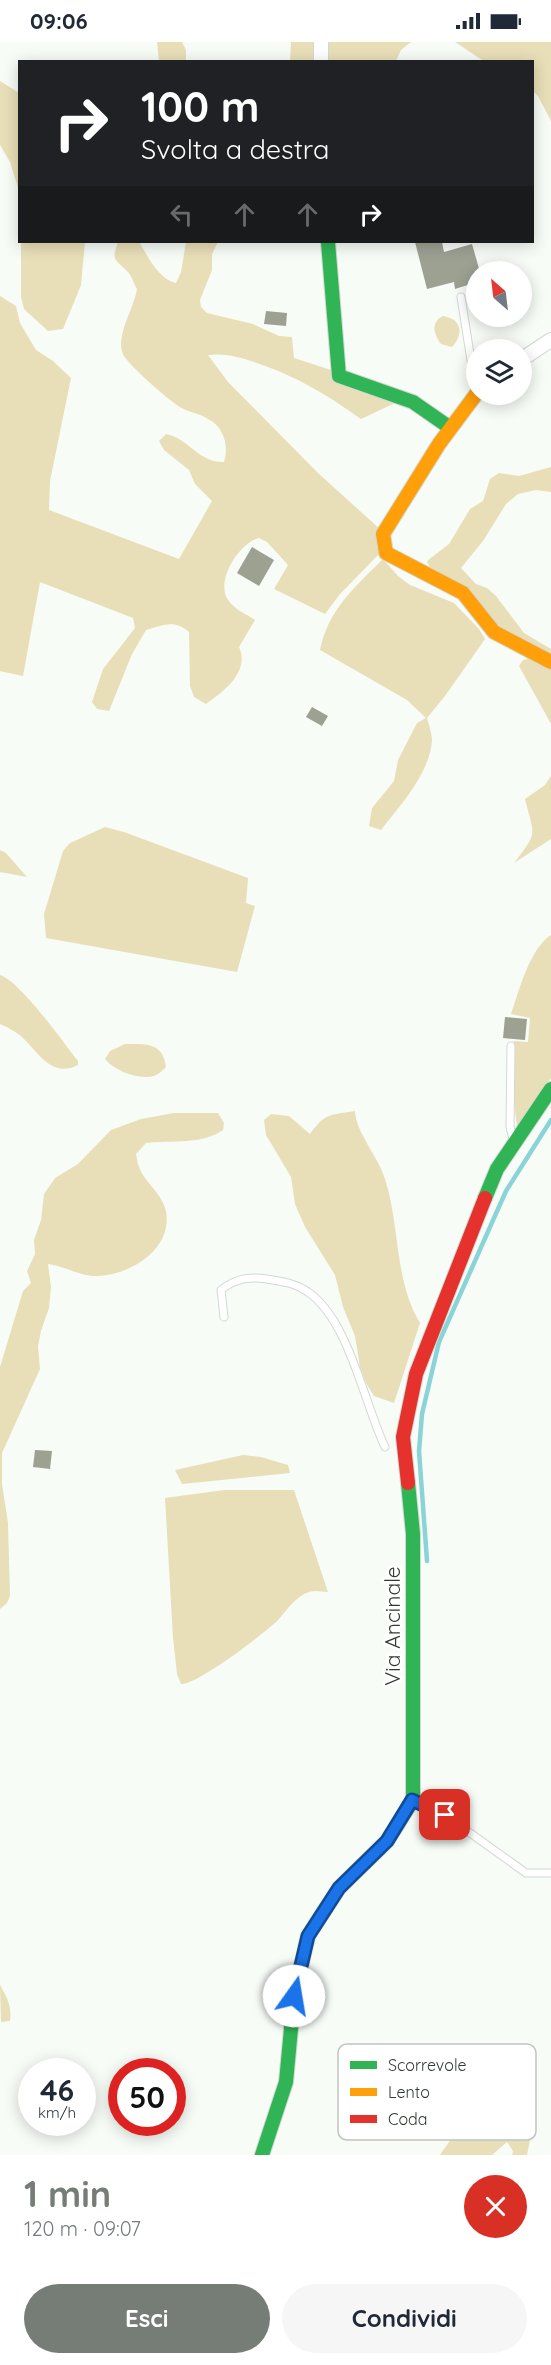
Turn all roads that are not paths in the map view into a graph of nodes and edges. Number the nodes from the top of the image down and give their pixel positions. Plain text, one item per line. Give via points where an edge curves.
1 (321, 42) edge
2 (321, 60) edge
3 (328, 243) edge
4 (461, 297) dead end
5 (468, 339) edge
6 (551, 340) edge
7 (532, 352) edge
8 (466, 405) edge
9 (448, 427) junction
10 (551, 662) edge
11 (510, 1046) dead end
12 (551, 1089) edge
13 (514, 1144) junction
14 (224, 1317) dead end
15 (385, 1447) dead end
16 (412, 1800) junction
17 (551, 1873) edge
18 (262, 2155) edge

1 - 2 street
3 - 9 main road via 339,376 413,402
4 - 5 lane
6 - 7 street
8 - 9 main road
9 - 10 main road via 383,534 386,553 463,593 494,632
11 - 13 lane via 510,1127
12 - 13 main road, Via Ancinale
13 - 16 main road, Via Ancinale via 497,1169 416,1374 402,1437 413,1534
14 - 15 lane via 221,1290 232,1281 261,1277 290,1282 307,1291 324,1306 349,1350
16 - 17 lane via 445,1815 526,1873
16 - 18 main road via 387,1841 339,1888 308,1936 294,1996 286,2082

